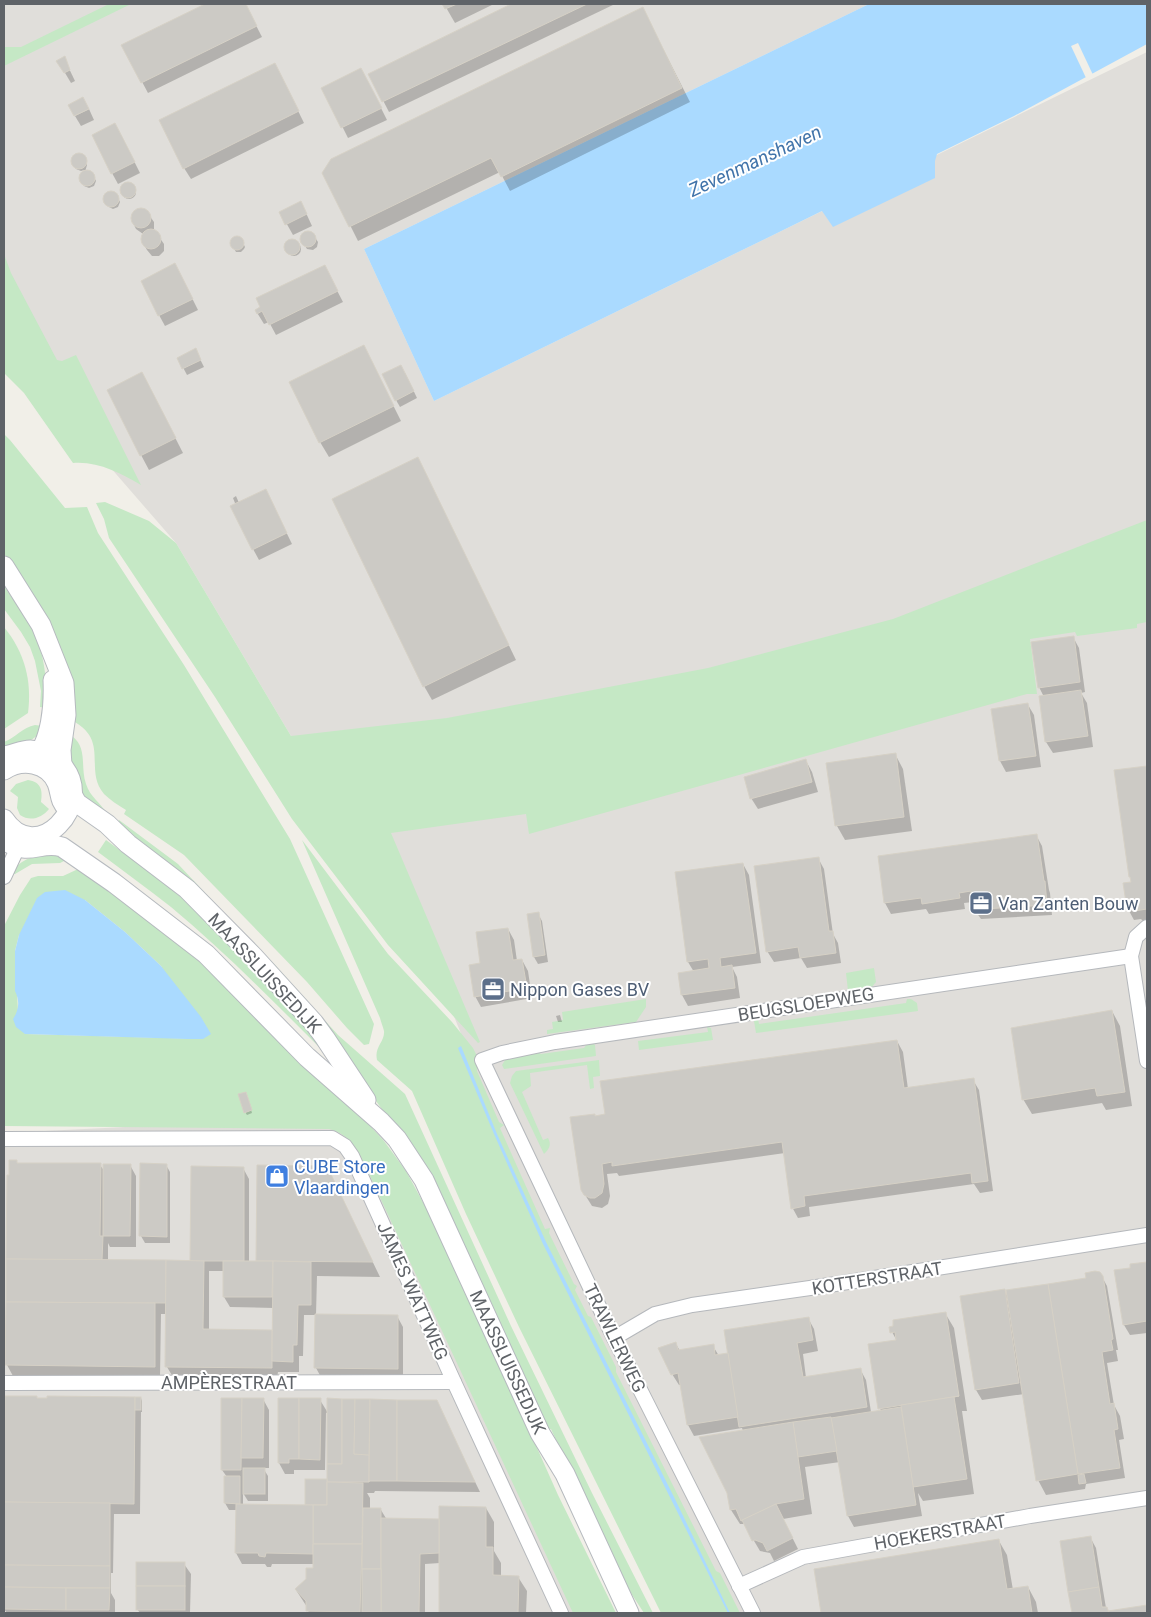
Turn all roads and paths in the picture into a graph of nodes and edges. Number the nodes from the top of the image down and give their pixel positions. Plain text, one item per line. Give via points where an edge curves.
1 (4, 566) edge
2 (51, 651) junction
3 (34, 757) junction
4 (4, 764) edge
5 (62, 765) junction
6 (71, 802) junction
7 (4, 819) edge
8 (49, 839) junction
9 (16, 841) edge
10 (4, 877) edge
11 (1147, 927) edge
12 (1131, 956) junction
13 (482, 1060) joint
14 (1147, 1061) edge
15 (380, 1122) junction
16 (4, 1139) edge
17 (1147, 1235) edge
18 (614, 1338) junction
19 (454, 1382) junction
20 (4, 1383) edge
21 (1147, 1498) edge
22 (739, 1586) junction
23 (628, 1611) edge
24 (561, 1613) edge
25 (753, 1613) edge

1 - 2 street via 41,625
2 - 3 street via 52,712 44,746
2 - 5 street via 64,683 66,715
3 - 4 street via 25,750
3 - 5 street via 52,757
3 - 6 street via 52,776 62,802
5 - 6 street via 71,782
6 - 8 street
6 - 15 street, MAASSLUISSEDIJK via 102,830 128,844 187,890 253,956 326,1038
7 - 9 street
8 - 9 street via 40,836
8 - 15 street, MAASSLUISSEDIJK via 62,835 96,857 114,883 206,954 307,1057
9 - 10 street
11 - 12 street via 1136,937
12 - 13 street, BEUGSLOEPWEG via 555,1042 502,1052
12 - 14 street
13 - 18 street, TRAWLERWEG
15 - 23 street, MAASSLUISSEDIJK via 397,1139 424,1180 540,1433 565,1474
16 - 19 street, JAMES WATTWEG via 332,1138 338,1141 352,1156
17 - 18 street, KOTTERSTRAAT via 692,1305 655,1314
18 - 22 street, TRAWLERWEG
19 - 20 street, AMPÈRESTRAAT
19 - 24 street, JAMES WATTWEG
21 - 22 street, HOEKERSTRAAT via 1021,1517 802,1557
22 - 25 street, TRAWLERWEG

